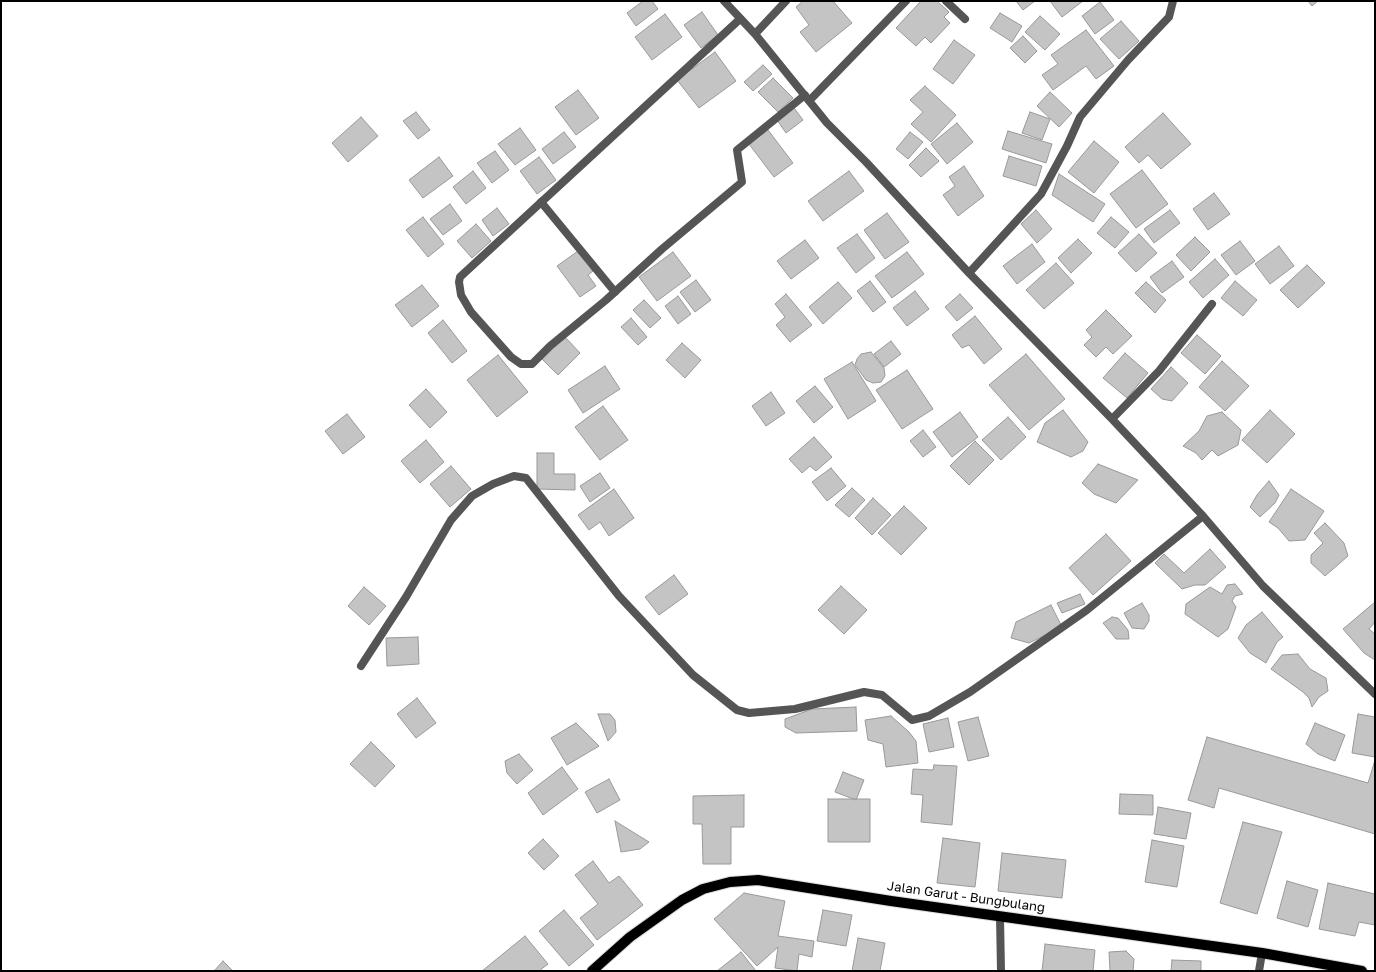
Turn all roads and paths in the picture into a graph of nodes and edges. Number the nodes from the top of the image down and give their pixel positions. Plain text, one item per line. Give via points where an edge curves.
1 (724, 1) edge
2 (786, 1) edge
3 (906, 1) edge
4 (946, 1) edge
5 (1173, 1) edge
6 (740, 19) junction
7 (965, 19) dead end
8 (755, 34) junction
9 (807, 98) junction
10 (541, 202) junction
11 (970, 273) junction
12 (615, 292) junction
13 (1212, 304) dead end
14 (1112, 419) junction
15 (1203, 516) junction
16 (361, 666) dead end
17 (1375, 694) edge
18 (1000, 917) junction
19 (1262, 953) junction
20 (592, 971) edge
21 (1001, 971) edge
22 (1259, 971) edge
23 (1362, 971) edge

1 - 6 street
2 - 8 street
3 - 9 street
4 - 7 street
5 - 11 street via 1169,17 1080,116 1041,194
6 - 8 street
6 - 10 street
8 - 9 street
9 - 11 street via 827,123
9 - 12 street via 737,150 742,182
10 - 12 street
10 - 12 street via 460,277 458,282 461,295 471,312 511,357 526,365 537,360 550,346
11 - 14 street
13 - 14 street via 1159,371
14 - 15 street
15 - 16 street via 1088,610 970,692 929,716 912,720 882,695 864,692 795,709 749,713 737,710 692,674 619,596 526,478 514,476 472,496 452,520
15 - 17 street via 1263,586
18 - 19 main road, Jalan Garut - Bungbulang
18 - 20 main road, Jalan Garut - Bungbulang via 758,880 730,882 703,889 682,900 630,938
18 - 21 street
19 - 22 street
19 - 23 main road, Jalan Garut - Bungbulang

